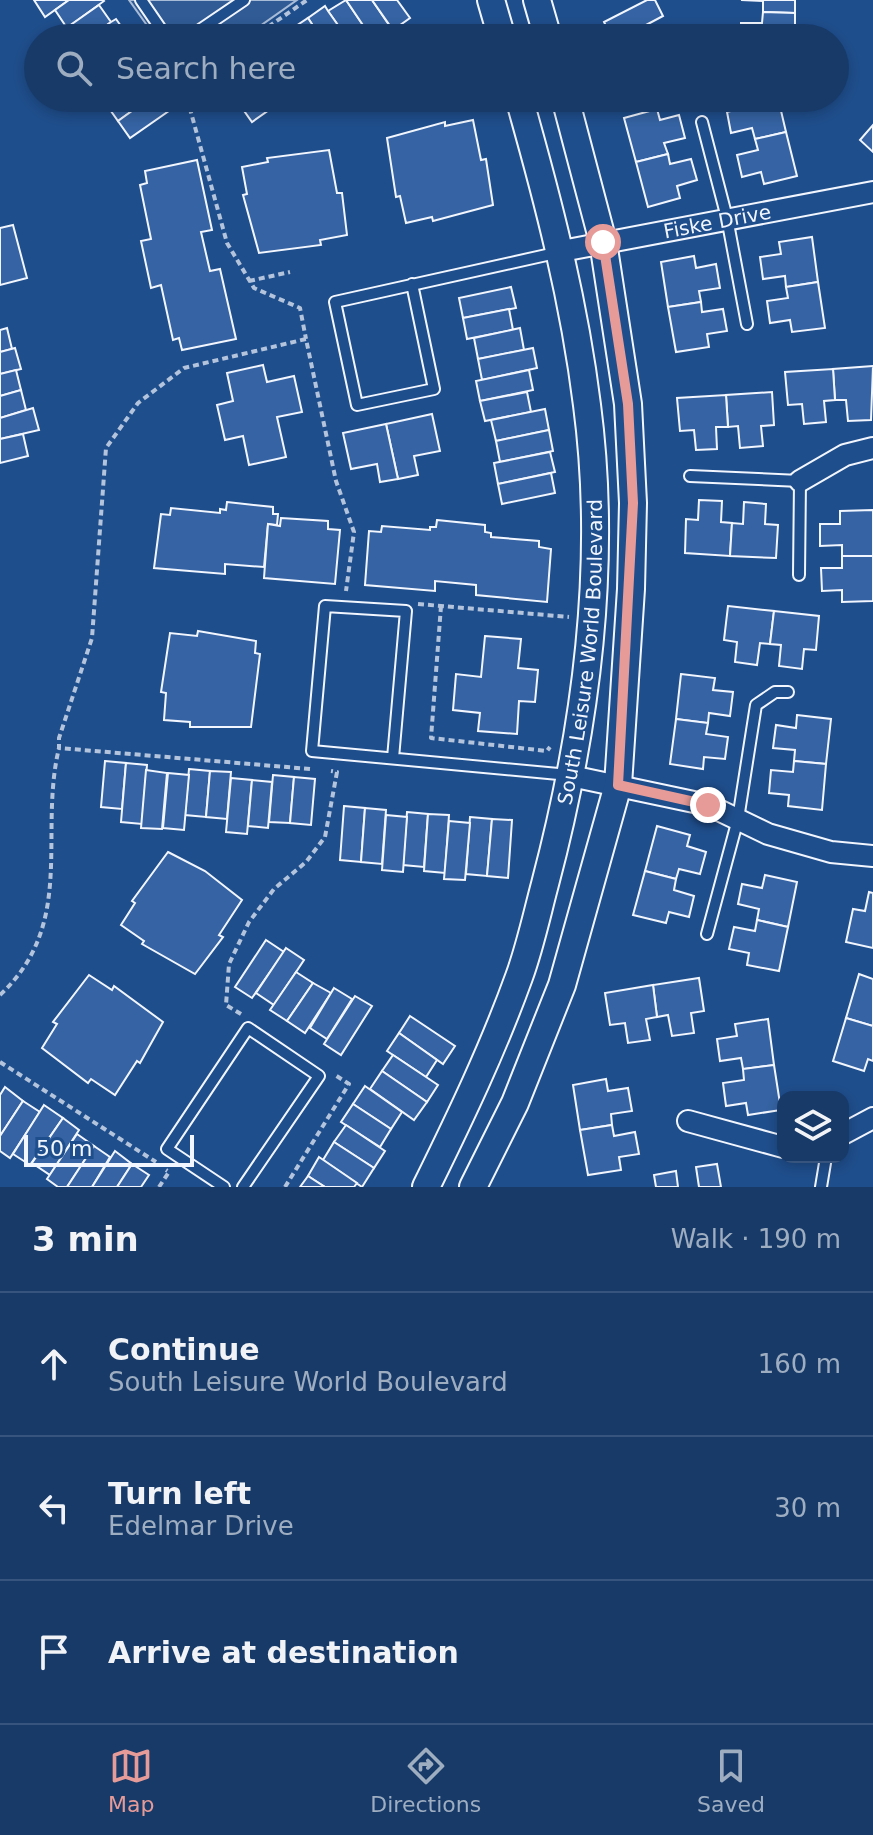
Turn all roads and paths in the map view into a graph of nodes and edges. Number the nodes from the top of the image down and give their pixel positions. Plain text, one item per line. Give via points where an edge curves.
1 (141, 0) edge
2 (244, 0) edge
3 (307, 0) edge
4 (491, 0) edge
5 (537, 0) edge
6 (157, 24) edge
7 (209, 24) edge
8 (272, 24) edge
9 (498, 24) edge
10 (544, 24) edge
11 (191, 112) edge
12 (523, 112) edge
13 (569, 112) edge
14 (702, 122) dead end
15 (873, 192) edge
16 (727, 218) junction
17 (603, 242) junction
18 (562, 251) junction
19 (290, 272) dead end
20 (249, 281) junction
21 (412, 284) junction
22 (747, 324) dead end
23 (306, 339) junction
24 (873, 448) edge
25 (690, 476) dead end
26 (800, 481) junction
27 (799, 575) dead end
28 (345, 598) dead end
29 (409, 604) dead end
30 (441, 606) junction
31 (567, 632) dead end
32 (788, 692) dead end
33 (554, 742) dead end
34 (59, 748) junction
35 (393, 758) junction
36 (571, 776) junction
37 (618, 785) junction
38 (738, 819) junction
39 (873, 856) edge
40 (707, 934) dead end
41 (0, 995) edge
42 (251, 1021) dead end
43 (0, 1062) edge
44 (324, 1068) dead end
45 (873, 1118) edge
46 (688, 1121) dead end
47 (849, 1131) edge
48 (777, 1145) edge
49 (825, 1163) edge
50 (159, 1187) edge
51 (224, 1187) edge
52 (243, 1187) edge
53 (285, 1187) edge
54 (426, 1187) edge
55 (473, 1187) edge
56 (821, 1187) edge

1 - 6 lane
2 - 7 lane
3 - 8 path
4 - 9 street
5 - 10 street
11 - 20 path via 221,227
12 - 18 street, South Leisure World Boulevard
13 - 17 street, South Leisure World Boulevard
14 - 16 lane
15 - 16 street, Fiske Drive
16 - 17 street, Fiske Drive
16 - 22 lane
17 - 18 street, Fiske Drive
17 - 37 street, South Leisure World Boulevard via 628,404 633,503
18 - 21 lane
18 - 36 street, South Leisure World Boulevard via 588,407 594,506 587,683
19 - 20 path
20 - 23 path via 270,297 300,308
21 - 21 lane via 434,389 357,405 335,302
23 - 28 path via 336,481 354,532
23 - 34 path via 184,368 138,403 106,448 92,638
24 - 26 street via 845,455
25 - 26 lane
26 - 27 lane
29 - 30 path
30 - 31 path via 569,617
30 - 33 path via 431,738 547,751
32 - 38 lane via 775,692 756,705
34 - 41 path via 52,793 53,875 43,929 22,969
34 - 42 path via 337,772 325,837 249,922 229,964 226,1005
35 - 35 lane via 312,751 325,606 406,611
35 - 36 lane
36 - 37 street
36 - 54 street, South Leisure World Boulevard via 520,975
37 - 38 street via 708,805
37 - 55 street, South Leisure World Boulevard via 562,985 515,1103
38 - 39 street via 768,834 831,852
38 - 40 lane
43 - 50 path via 169,1172
44 - 53 path via 349,1084
45 - 47 street
46 - 48 street
49 - 56 lane
51 - 52 lane via 167,1149 248,1028 319,1076

